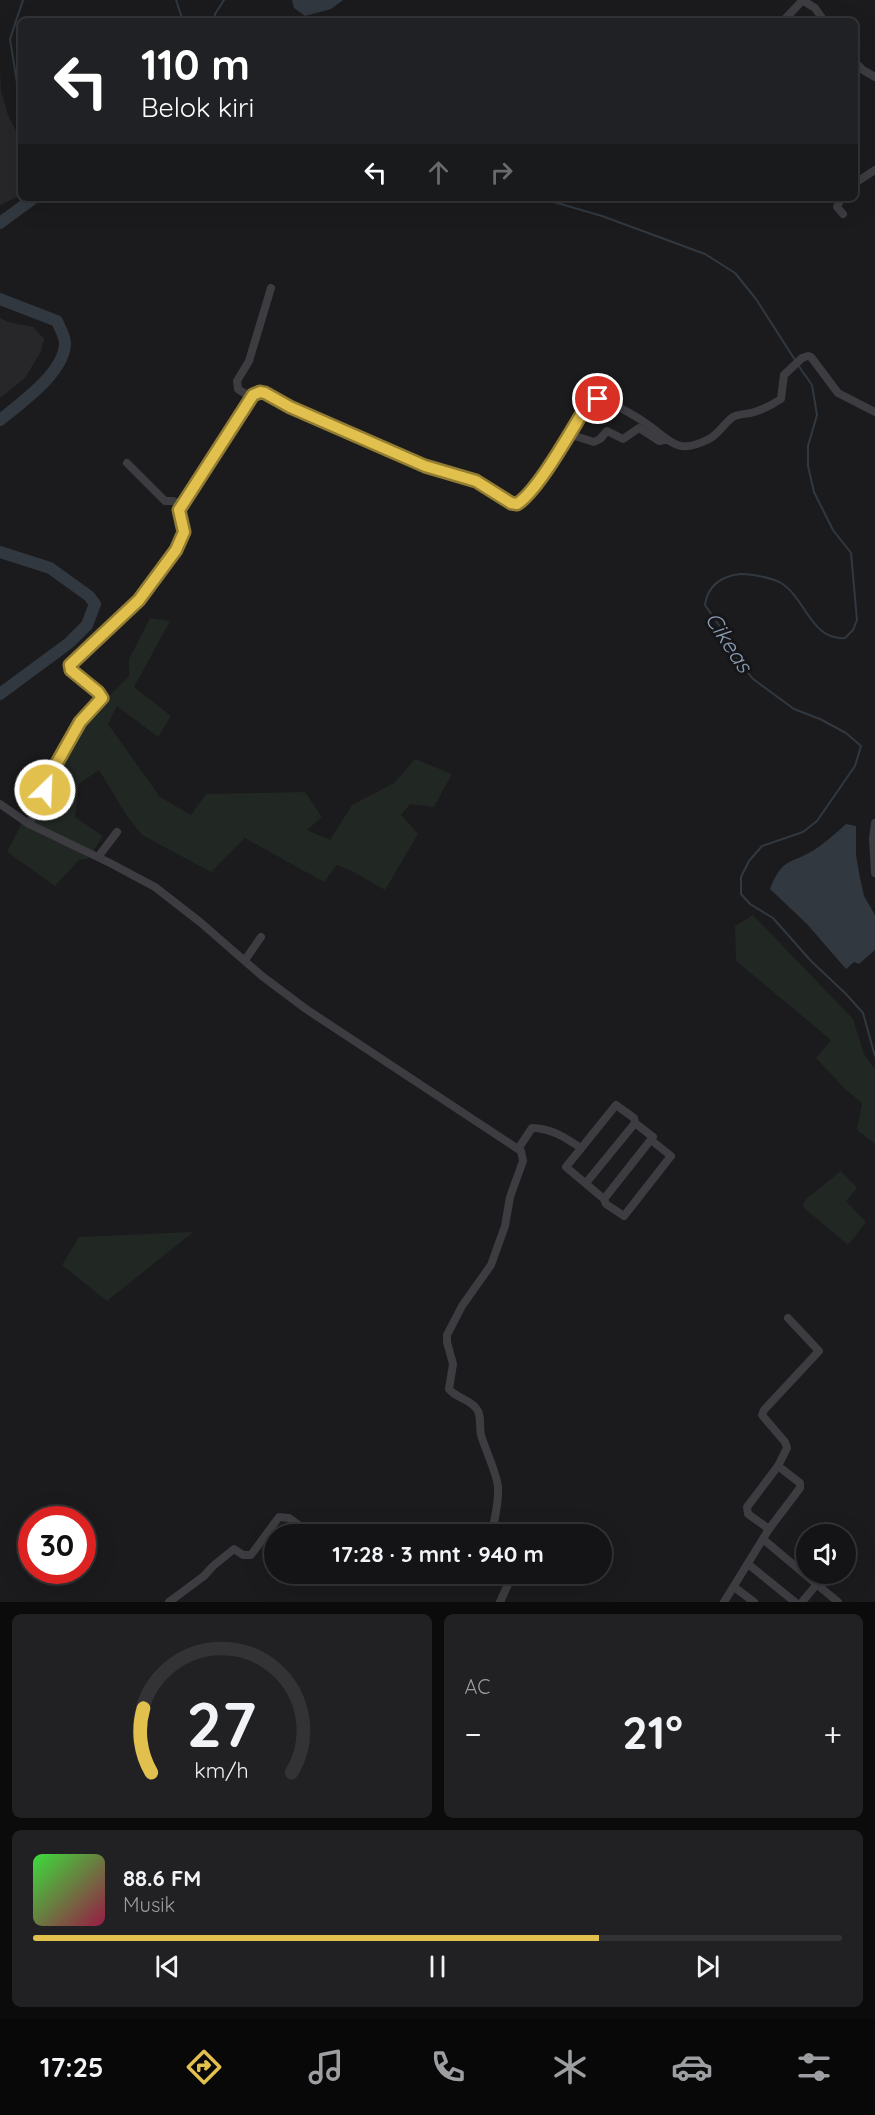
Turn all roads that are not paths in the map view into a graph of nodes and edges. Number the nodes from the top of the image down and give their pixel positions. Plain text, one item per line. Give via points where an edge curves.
1 (802, 0) edge
2 (786, 18) edge
3 (822, 18) edge
4 (858, 65) edge
5 (875, 77) edge
6 (875, 170) edge
7 (858, 181) edge
8 (840, 201) edge
9 (843, 214) dead end
10 (271, 288) dead end
11 (253, 395) junction
12 (875, 412) edge
13 (568, 434) junction
14 (666, 440) junction
15 (127, 463) dead end
16 (182, 505) junction
17 (0, 804) edge
18 (875, 822) edge
19 (29, 824) junction
20 (117, 832) dead end
21 (98, 857) junction
22 (875, 873) edge
23 (261, 937) dead end
24 (245, 960) junction
25 (635, 1123) junction
26 (651, 1140) junction
27 (581, 1148) junction
28 (518, 1149) junction
29 (586, 1183) junction
30 (604, 1199) junction
31 (788, 1318) dead end
32 (778, 1466) junction
33 (273, 1524) edge
34 (297, 1524) edge
35 (493, 1524) edge
36 (770, 1529) junction
37 (264, 1537) edge
38 (764, 1539) junction
39 (748, 1564) junction
40 (796, 1566) edge
41 (508, 1584) edge
42 (817, 1584) joint
43 (734, 1587) junction
44 (169, 1602) edge
45 (500, 1602) edge
46 (724, 1602) edge
47 (754, 1602) edge
48 (795, 1602) edge
49 (802, 1602) edge
50 (838, 1602) edge

1 - 2 street
1 - 3 street
4 - 5 street
6 - 7 street
8 - 9 street via 837,207
10 - 11 street via 249,361 236,385
11 - 13 street via 265,393 425,466 476,481 517,504 531,490
11 - 16 street
12 - 14 street via 844,398 811,357 806,356 784,375 781,399 776,403 739,414 712,437 696,444 681,446
13 - 14 street via 594,442 607,430 623,439 639,428 659,441
13 - 14 street via 589,402 598,399 649,424
15 - 16 street via 165,501
16 - 19 street via 178,514 184,532 176,550 139,600 70,665 102,698 72,735
17 - 19 street
18 - 22 street
19 - 21 street
20 - 21 street
21 - 24 street via 155,887
23 - 24 street
24 - 28 street via 315,1016
25 - 26 street via 654,1137
25 - 27 street via 616,1105
25 - 29 street
26 - 30 street
26 - 30 street via 671,1156 624,1216
27 - 28 street via 561,1135 532,1128
27 - 29 street via 566,1167
28 - 35 street via 523,1161 495,1256 453,1323 447,1342 453,1364 449,1389 478,1410 480,1432 498,1480
29 - 30 street
31 - 32 street via 819,1351 762,1415 787,1448
32 - 36 street via 796,1478 800,1488
32 - 36 street via 747,1507 748,1514
33 - 34 street via 279,1516
36 - 38 street
37 - 44 street via 251,1556 234,1549
38 - 39 street
38 - 40 street
39 - 43 street
39 - 48 street
41 - 45 street
42 - 49 street
42 - 50 street
43 - 46 street
43 - 47 street

